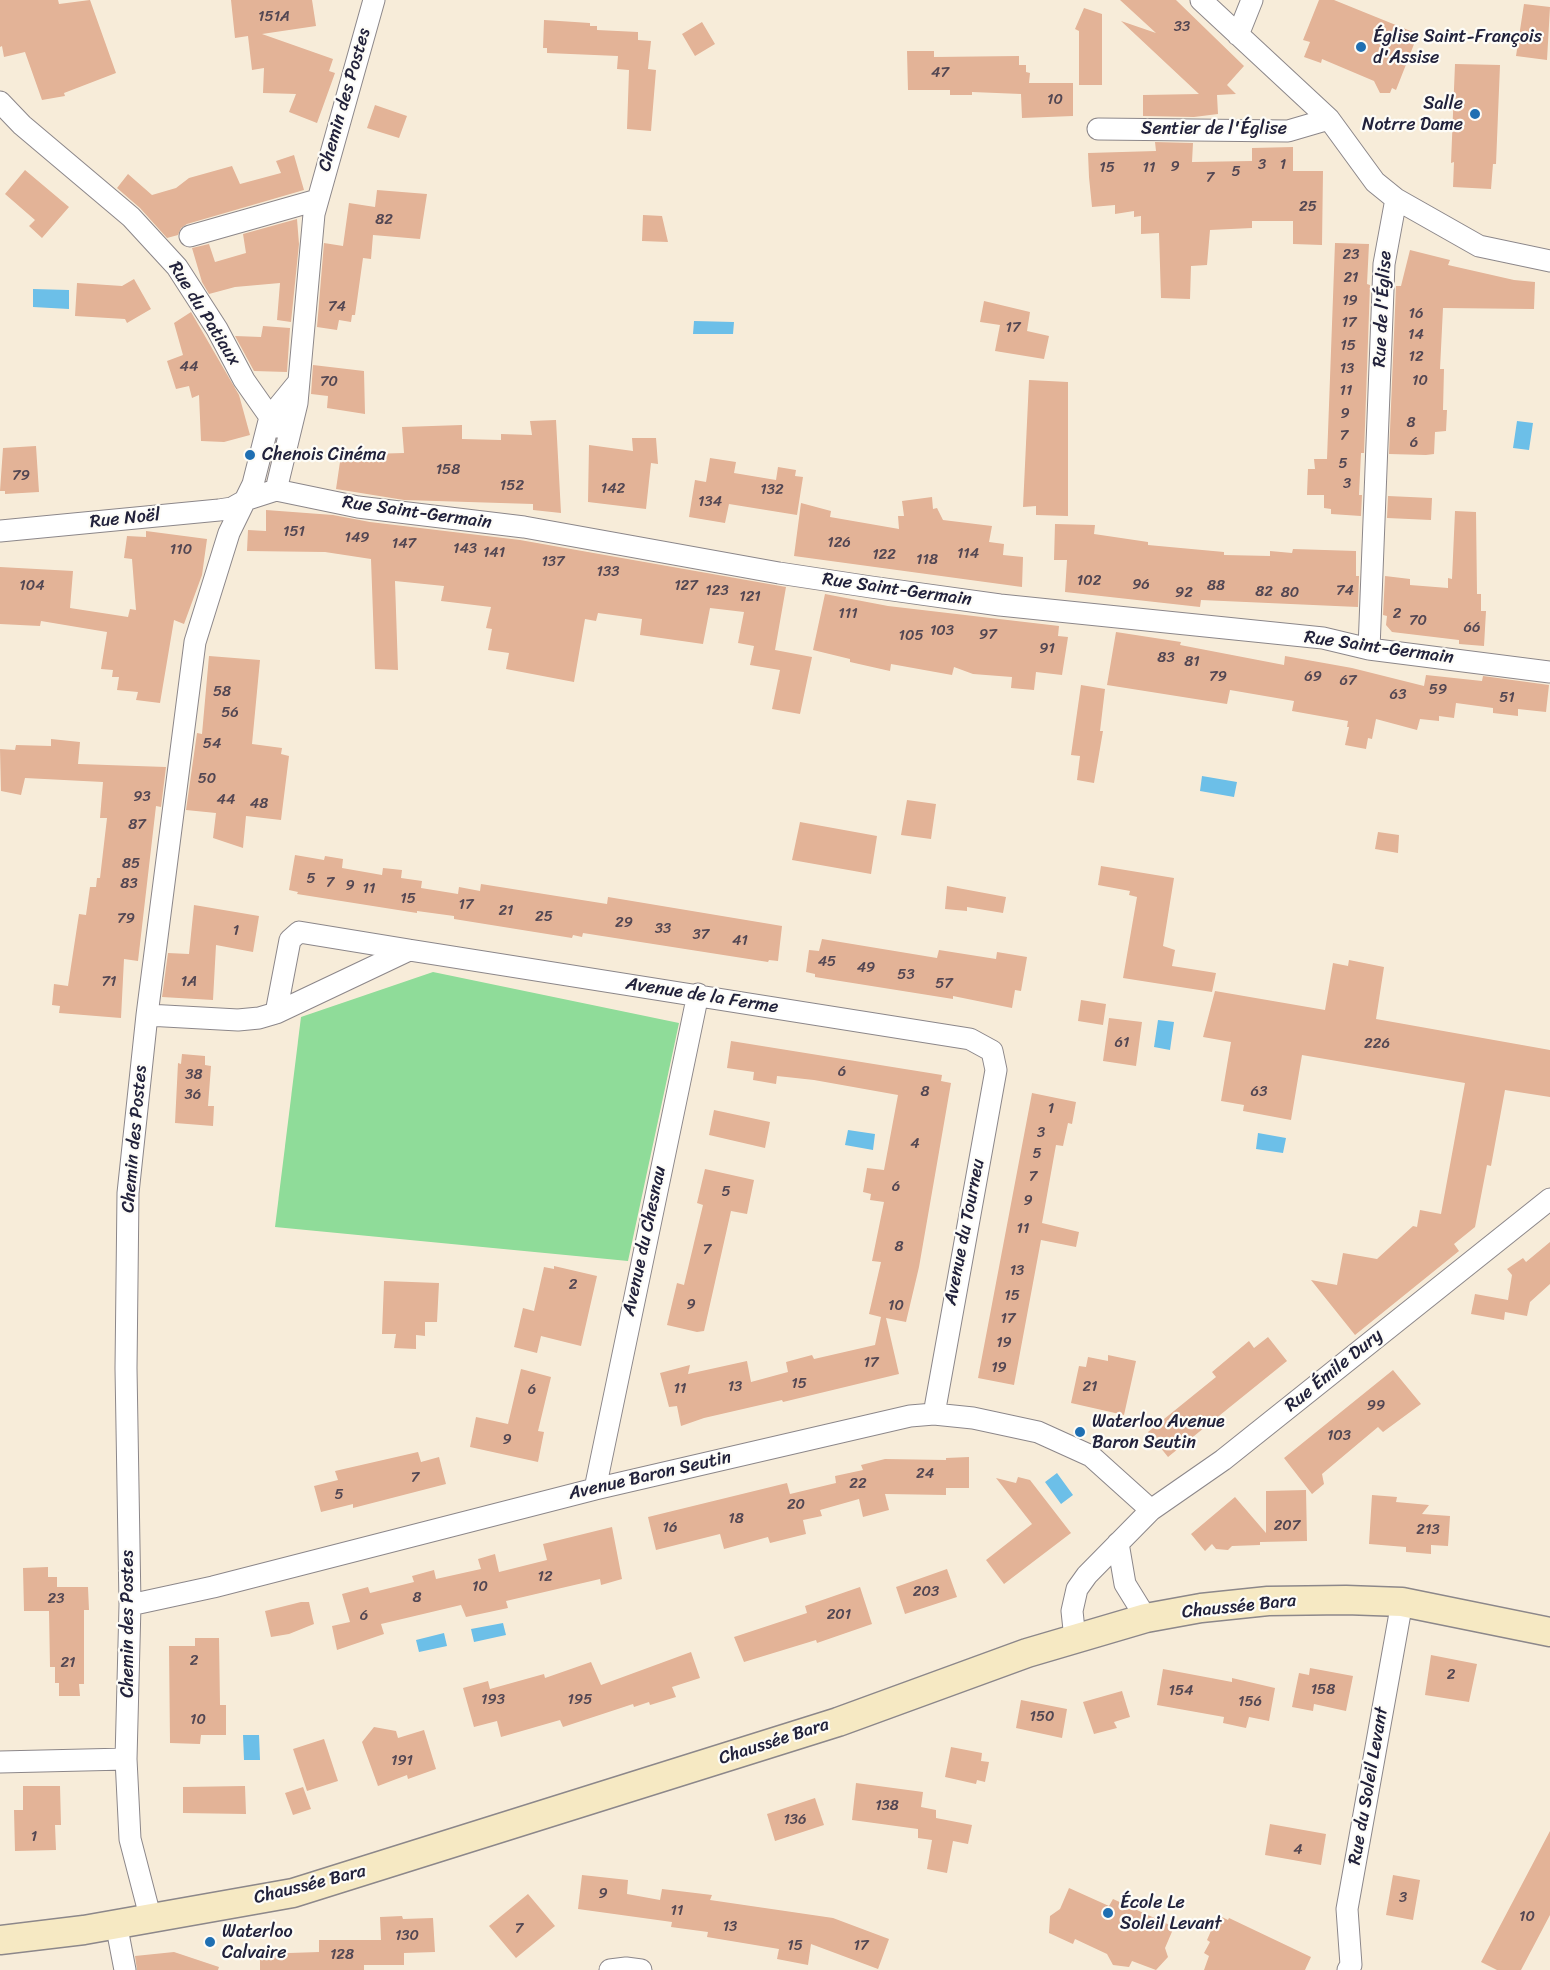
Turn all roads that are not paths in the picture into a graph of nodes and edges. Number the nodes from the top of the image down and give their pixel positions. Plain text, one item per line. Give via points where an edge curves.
1 (374, 0) edge
2 (1201, 0) edge
3 (1252, 0) edge
4 (1238, 35) junction
5 (0, 102) edge
6 (1329, 119) junction
7 (1098, 129) dead end
8 (1396, 199) junction
9 (317, 200) junction
10 (190, 236) dead end
11 (1550, 261) edge
12 (297, 384) junction
13 (270, 417) junction
14 (288, 441) junction
15 (276, 490) junction
16 (248, 499) junction
17 (0, 531) edge
18 (1369, 649) junction
19 (1550, 672) edge
20 (408, 950) junction
21 (698, 994) junction
22 (276, 1013) junction
23 (147, 1014) junction
24 (992, 1051) joint
25 (1550, 1199) edge
26 (934, 1414) junction
27 (595, 1489) junction
28 (1151, 1510) junction
29 (1118, 1543) junction
30 (1402, 1602) junction
31 (130, 1605) junction
32 (1146, 1618) junction
33 (1550, 1632) edge
34 (1075, 1639) junction
35 (126, 1759) junction
36 (0, 1761) edge
37 (150, 1917) junction
38 (116, 1923) junction
39 (0, 1940) edge
40 (125, 1970) edge
41 (610, 1970) edge
42 (641, 1970) edge
43 (1348, 1970) edge

1 - 9 street, Chemin des Postes
2 - 4 street
3 - 4 street
4 - 6 street
5 - 13 street, Rue du Patiaux via 131,217 177,267
6 - 7 street, Sentier de l'Église via 1288,130
6 - 8 street via 1375,182
8 - 11 street via 1479,246
8 - 18 street, Rue de l'Église via 1384,264
9 - 10 street
9 - 12 street, Chemin des Postes
12 - 13 street, Chemin des Postes
12 - 14 street, Chemin des Postes
13 - 14 street, Rue du Patiaux
13 - 16 street, Chemin des Postes
14 - 15 street, Chemin des Postes
15 - 16 street, Rue Saint-Germain
15 - 18 street, Rue Saint-Germain via 358,507 524,527 837,582 1000,605 1323,638
16 - 17 street, Rue Noël via 219,510
16 - 23 street, Chemin des Postes via 229,533 195,642
18 - 19 street, Rue Saint-Germain
20 - 21 street, Avenue de la Ferme
20 - 22 street
20 - 22 street, Avenue de la Ferme via 299,932 291,940
21 - 24 street, Avenue de la Ferme via 970,1039
21 - 27 street, Avenue du Chesnau
22 - 23 street via 238,1020
23 - 31 street, Chemin des Postes via 128,1193
24 - 26 street, Avenue du Tourneu via 996,1070
25 - 28 street, Rue Émile Dury via 1223,1460
26 - 27 street, Avenue Baron Seutin via 887,1420
26 - 28 street, Avenue Baron Seutin via 1038,1432 1091,1456
27 - 31 street, Avenue Baron Seutin
28 - 29 street, Rue Émile Dury
29 - 32 street via 1125,1584
29 - 34 street, Rue Émile Dury via 1077,1589 1072,1611
30 - 32 main road, Chaussée Bara via 1268,1601
30 - 33 main road, Chaussée Bara
30 - 43 street, Rue du Soleil Levant via 1347,1909 1351,1954
31 - 35 street, Chemin des Postes
32 - 34 main road, Chaussée Bara
34 - 37 main road, Chaussée Bara via 837,1722 363,1873 293,1893
35 - 36 street
35 - 37 street, Chemin des Postes via 130,1839
37 - 38 main road, Chaussée Bara
38 - 39 main road, Chaussée Bara
38 - 40 street
41 - 42 street

